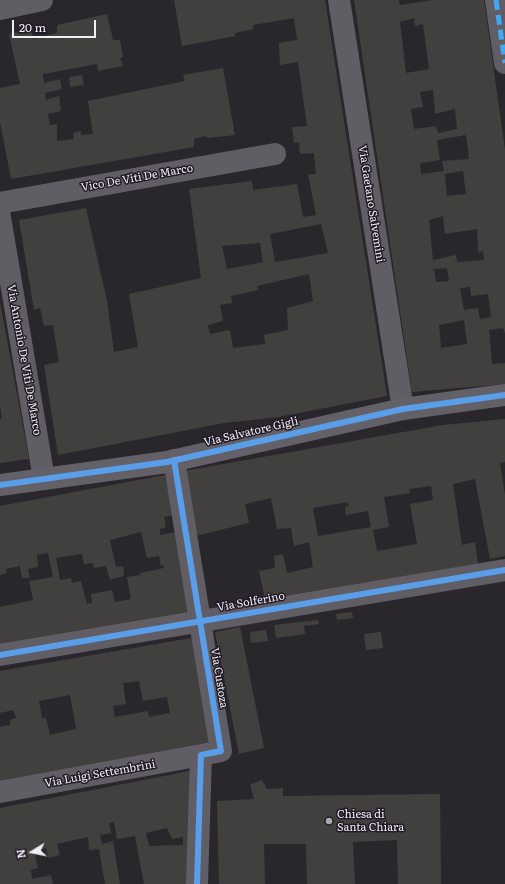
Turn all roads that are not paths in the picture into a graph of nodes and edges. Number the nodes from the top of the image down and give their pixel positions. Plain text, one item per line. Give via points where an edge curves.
1 (42, 0) edge
2 (339, 0) edge
3 (496, 0) edge
4 (0, 9) edge
5 (505, 63) edge
6 (275, 154) dead end
7 (0, 203) edge
8 (1, 230) edge
9 (505, 395) edge
10 (403, 409) junction
11 (174, 460) junction
12 (44, 479) junction
13 (0, 485) edge
14 (505, 570) edge
15 (200, 621) junction
16 (0, 655) edge
17 (201, 755) junction
18 (0, 792) edge
19 (196, 884) edge

1 - 4 street
2 - 10 street, Via Gaetano Salvemini
3 - 5 street
6 - 7 street, Vico De Viti De Marco
8 - 12 street, Via Antonio De Viti De Marco
9 - 10 street, Via Salvatore Gigli
10 - 11 street, Via Salvatore Gigli
11 - 12 street, Via Salvatore Gigli
11 - 15 street, Via Custoza
12 - 13 street, Via Salvatore Gigli
14 - 15 street, Via Solferino
15 - 16 street, Via Solferino
15 - 17 street, Via Custoza via 221,751
17 - 18 street, Via Luigi Settembrini
17 - 19 street

